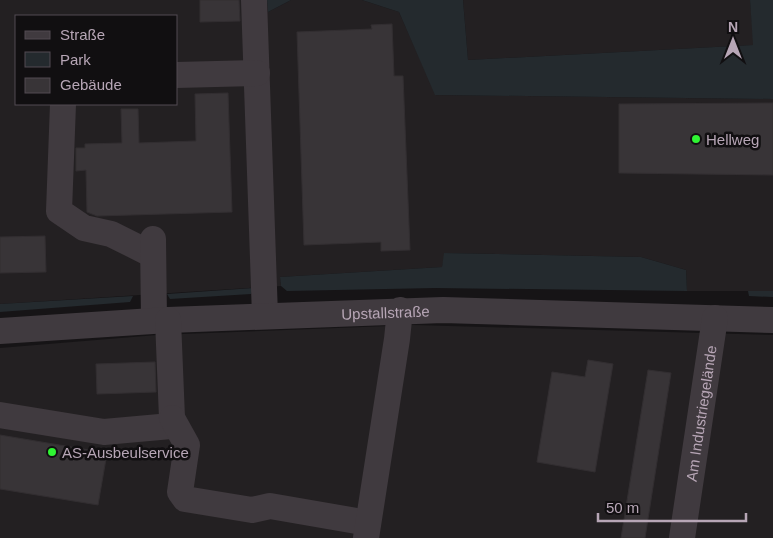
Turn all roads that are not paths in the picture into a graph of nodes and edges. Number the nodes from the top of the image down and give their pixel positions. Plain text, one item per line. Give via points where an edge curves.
1 (254, 0) edge
2 (257, 73) junction
3 (178, 74) edge
4 (63, 105) edge
5 (400, 310) junction
6 (265, 316) junction
7 (715, 318) junction
8 (161, 320) junction
9 (773, 320) edge
10 (0, 331) edge
11 (0, 415) edge
12 (172, 418) junction
13 (367, 530) edge
14 (682, 538) edge

1 - 2 street
2 - 3 street
2 - 6 street
4 - 8 street via 59,211 84,228 153,247
5 - 6 street, Upstallstraße
5 - 7 street, Upstallstraße
5 - 13 street
6 - 8 street, Upstallstraße
7 - 9 street, Upstallstraße
7 - 14 street, Am Industriegelände
8 - 10 street, Upstallstraße
8 - 12 street
11 - 12 street via 104,432 170,426
12 - 13 street via 187,445 180,492 185,498 252,510 270,506

